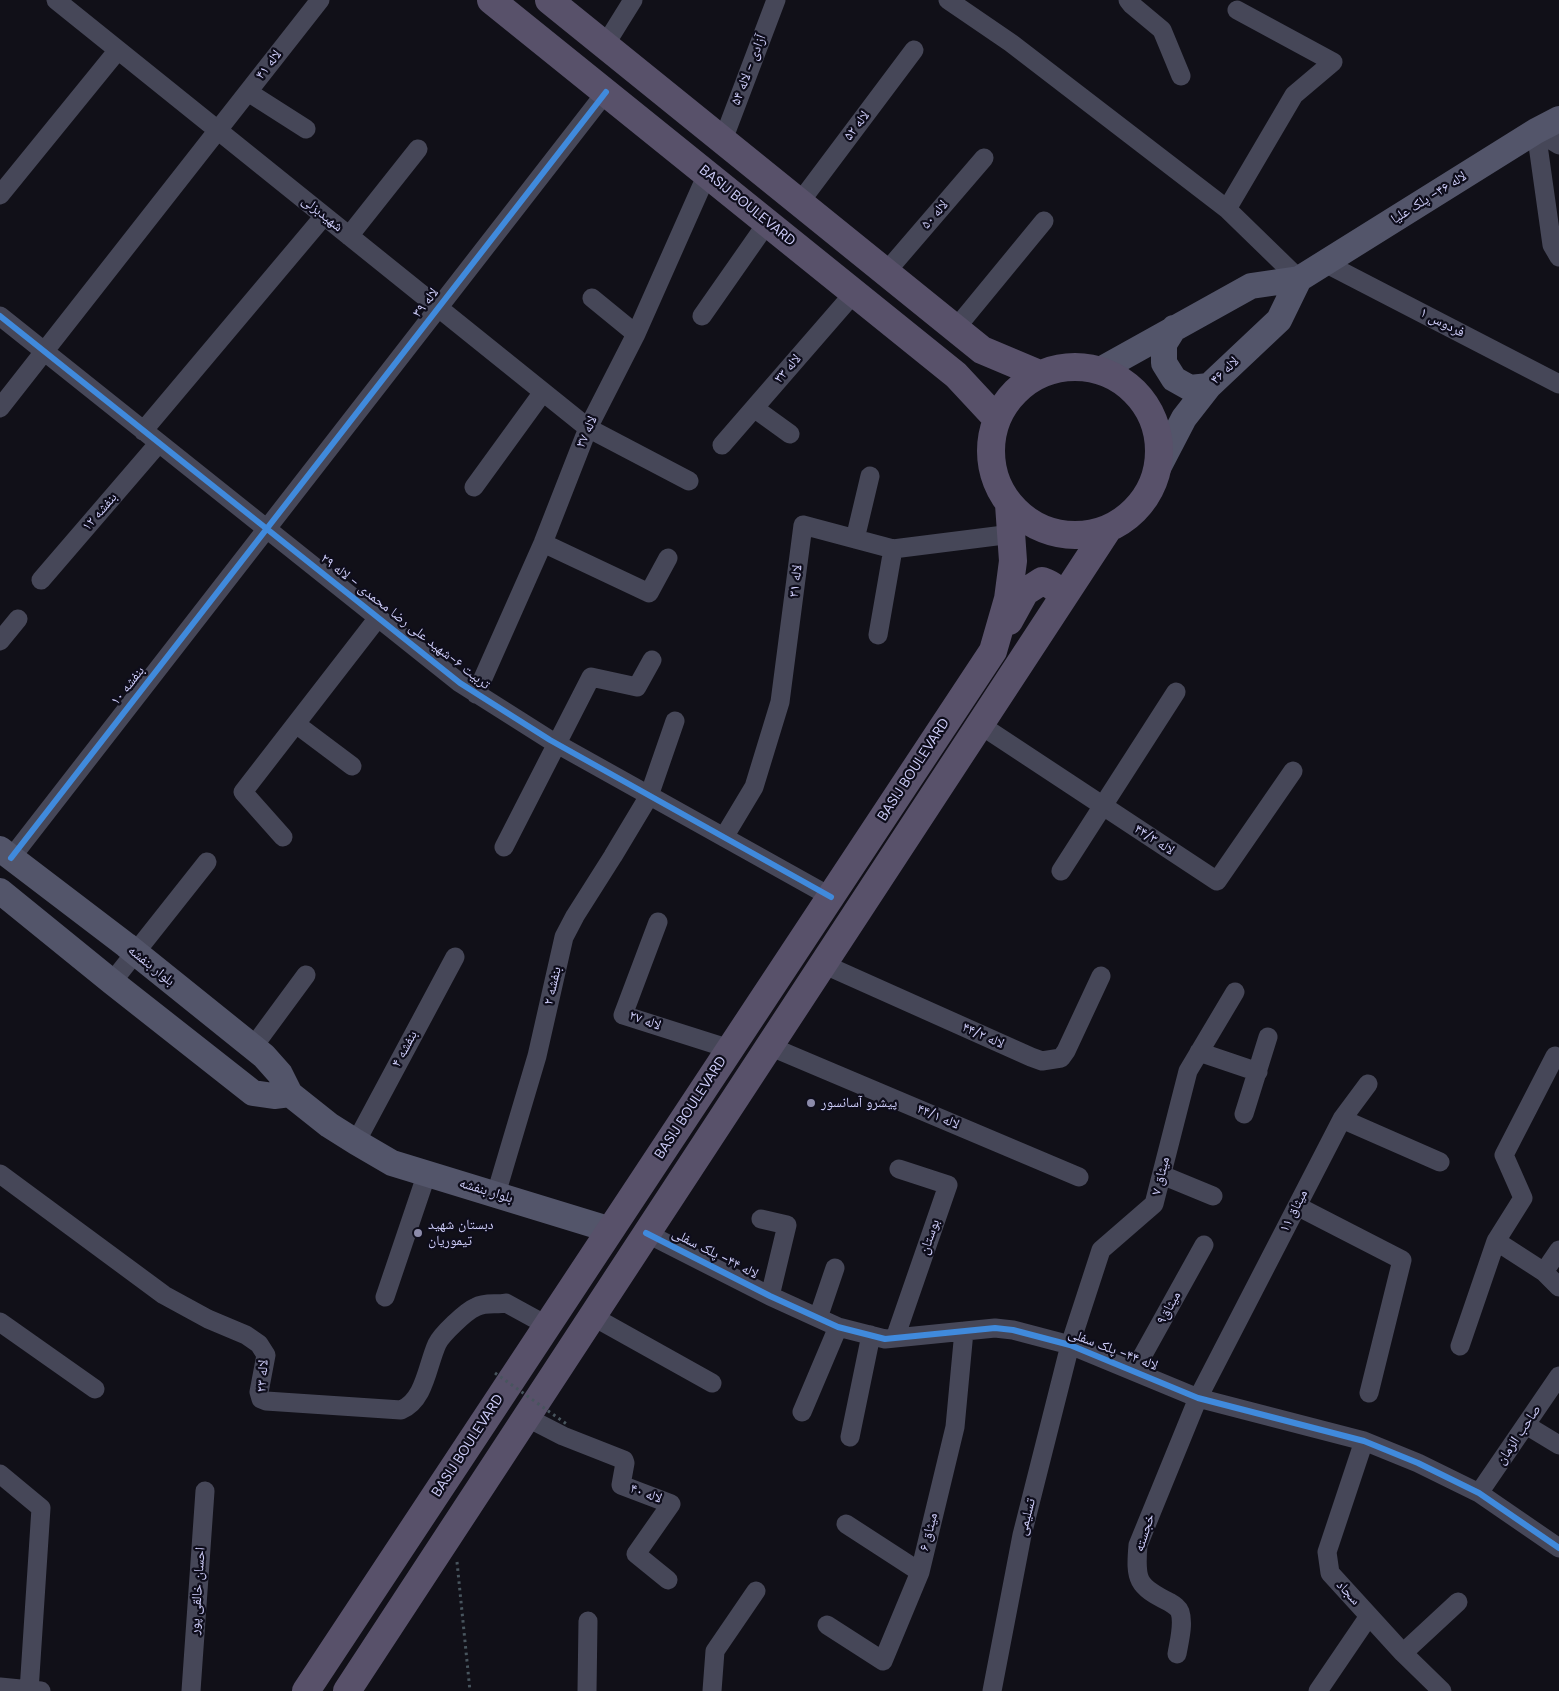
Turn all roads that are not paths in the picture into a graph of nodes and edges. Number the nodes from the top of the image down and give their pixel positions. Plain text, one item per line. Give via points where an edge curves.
1 (56, 0) edge
2 (320, 0) edge
3 (491, 0) edge
4 (549, 0) edge
5 (634, 0) edge
6 (776, 0) edge
7 (948, 0) edge
8 (1128, 0) edge
9 (1237, 10) dead end
10 (605, 45) junction
11 (118, 50) junction
12 (914, 50) dead end
13 (1181, 76) dead end
14 (248, 92) junction
15 (606, 92) junction
16 (1559, 119) edge
17 (306, 129) dead end
18 (218, 130) junction
19 (1536, 131) junction
20 (722, 140) junction
21 (1559, 145) edge
22 (418, 149) dead end
23 (984, 158) dead end
24 (707, 174) junction
25 (0, 195) edge
26 (800, 202) junction
27 (1227, 208) junction
28 (324, 216) junction
29 (1044, 221) dead end
30 (767, 223) junction
31 (349, 236) junction
32 (1559, 257) edge
33 (1325, 263) junction
34 (886, 272) junction
35 (1299, 279) junction
36 (854, 293) junction
37 (592, 298) dead end
38 (438, 308) junction
39 (0, 316) edge
40 (702, 316) dead end
41 (956, 328) junction
42 (1174, 328) junction
43 (636, 334) junction
44 (982, 350) junction
45 (44, 352) junction
46 (1100, 370) junction
47 (1039, 374) junction
48 (956, 375) junction
49 (1559, 384) edge
50 (1209, 386) junction
51 (543, 392) junction
52 (0, 408) edge
53 (754, 408) junction
54 (997, 419) junction
55 (588, 428) junction
56 (143, 431) junction
57 (790, 434) dead end
58 (158, 444) junction
59 (722, 445) dead end
60 (1158, 468) junction
61 (870, 476) dead end
62 (689, 481) dead end
63 (474, 487) dead end
64 (1009, 504) junction
65 (266, 529) junction
66 (1108, 529) junction
67 (1012, 534) junction
68 (855, 539) junction
69 (543, 543) junction
70 (893, 549) junction
71 (668, 558) dead end
72 (41, 580) dead end
73 (1062, 598) junction
74 (377, 618) junction
75 (18, 620) dead end
76 (878, 635) dead end
77 (0, 641) edge
78 (993, 650) junction
79 (652, 660) dead end
80 (1176, 692) dead end
81 (476, 694) junction
82 (675, 721) dead end
83 (296, 724) junction
84 (979, 724) junction
85 (557, 744) junction
86 (352, 766) dead end
87 (1293, 771) dead end
88 (649, 796) junction
89 (1103, 806) junction
90 (283, 836) dead end
91 (724, 837) junction
92 (504, 847) dead end
93 (5, 853) edge
94 (207, 862) dead end
95 (1061, 871) dead end
96 (0, 891) edge
97 (831, 897) junction
98 (658, 922) dead end
99 (135, 952) junction
100 (455, 957) dead end
101 (823, 964) junction
102 (306, 975) dead end
103 (1101, 976) dead end
104 (112, 982) junction
105 (1235, 992) dead end
106 (1268, 1037) dead end
107 (769, 1046) junction
108 (253, 1047) junction
109 (730, 1049) junction
110 (1199, 1052) junction
111 (1555, 1056) dead end
112 (1258, 1072) junction
113 (1368, 1084) dead end
114 (290, 1094) junction
115 (1244, 1114) dead end
116 (1342, 1120) junction
117 (356, 1142) junction
118 (1440, 1162) dead end
119 (899, 1169) dead end
120 (427, 1173) junction
121 (0, 1174) edge
122 (1162, 1175) junction
123 (1079, 1177) dead end
124 (496, 1194) junction
125 (1213, 1196) dead end
126 (1297, 1206) junction
127 (761, 1219) dead end
128 (611, 1230) junction
129 (646, 1234) junction
130 (1496, 1241) junction
131 (1204, 1245) dead end
132 (1559, 1250) edge
133 (835, 1268) dead end
134 (1544, 1272) junction
135 (1559, 1287) edge
136 (385, 1296) dead end
137 (770, 1296) junction
138 (592, 1316) junction
139 (818, 1318) junction
140 (0, 1322) edge
141 (548, 1326) junction
142 (838, 1327) junction
143 (964, 1331) junction
144 (871, 1335) junction
145 (895, 1338) junction
146 (1070, 1345) junction
147 (1460, 1346) dead end
148 (1134, 1371) junction
149 (1559, 1376) edge
150 (712, 1383) dead end
151 (95, 1389) dead end
152 (1370, 1393) dead end
153 (1198, 1398) junction
154 (802, 1412) dead end
155 (526, 1417) junction
156 (1526, 1425) junction
157 (850, 1437) dead end
158 (1364, 1441) junction
159 (1559, 1445) edge
160 (0, 1474) edge
161 (205, 1491) dead end
162 (1479, 1493) junction
163 (846, 1524) dead end
164 (1559, 1548) edge
165 (920, 1572) junction
166 (668, 1580) dead end
167 (756, 1591) dead end
168 (1458, 1602) dead end
169 (1369, 1616) junction
170 (588, 1621) dead end
171 (827, 1625) dead end
172 (1403, 1653) junction
173 (1177, 1654) dead end
174 (0, 1687) edge
175 (29, 1691) edge
176 (41, 1691) edge
177 (191, 1691) edge
178 (306, 1691) edge
179 (347, 1691) edge
180 (587, 1691) edge
181 (712, 1691) edge
182 (992, 1691) edge
183 (1318, 1691) edge
184 (1442, 1691) edge

1 - 11 street, شهیدبزلی
2 - 14 street, لاله ۴۱
3 - 15 main road, BASIJ BOULEVARD
4 - 10 main road
5 - 10 street
6 - 20 street, آزادی - لاله ۵۴
7 - 27 street via 1011,43
8 - 13 street via 1162,30
9 - 27 street via 1332,62 1294,95
10 - 20 main road
11 - 18 street, شهیدبزلی
11 - 25 street
12 - 26 street, لاله ۵۲
14 - 17 street
14 - 18 street, لاله ۴۱
15 - 24 main road, BASIJ BOULEVARD
15 - 38 street, لاله ۳۹
16 - 19 main road, لاله ۴۶- پلک علیا
18 - 28 street, شهیدبزلی
18 - 45 street, لاله ۴۱
19 - 21 street
19 - 32 street via 1552,245
19 - 33 main road, لاله ۴۶- پلک علیا
20 - 26 main road
22 - 31 street
23 - 34 street, لاله ۵۰
24 - 30 main road, BASIJ BOULEVARD
24 - 43 street, لاله ۳۷
26 - 34 main road
27 - 35 street
28 - 31 street, شهیدبزلی
28 - 56 street
29 - 41 street
30 - 36 main road, BASIJ BOULEVARD
30 - 40 street
31 - 38 street, شهیدبزلی
33 - 35 main road, لاله ۴۶- پلک علیا
33 - 49 street, فردوس ۱
34 - 41 main road
35 - 42 main road via 1251,286
35 - 50 main road, لاله ۴۶ via 1279,320
36 - 48 main road, BASIJ BOULEVARD
36 - 53 street, لاله ۳۳
37 - 43 street
38 - 51 street, شهیدبزلی
38 - 65 street, لاله ۳۹
39 - 45 street, تربیت ۶-شهید علی رضا محمدی - لاله ۲۹
41 - 44 main road
42 - 46 main road
42 - 50 main road via 1164,344 1164,363 1174,379 1190,388
43 - 55 street, لاله ۳۷
44 - 47 main road
44 - 48 main road via 983,359 978,367 970,373
45 - 52 street, لاله ۴۱
45 - 56 street, تربیت ۶-شهید علی رضا محمدی - لاله ۲۹
46 - 47 main road via 1080,366
46 - 60 main road via 1123,381 1141,398 1153,419 1159,443
47 - 54 main road via 1007,400
48 - 54 main road, BASIJ BOULEVARD
50 - 60 main road, لاله ۴۶ via 1184,418
51 - 55 street, شهیدبزلی
51 - 63 street
53 - 57 street
53 - 59 street, لاله ۳۳
54 - 64 main road via 991,440 992,463 998,484
55 - 62 street, شهیدبزلی
55 - 69 street, لاله ۳۷
56 - 58 street, تربیت ۶-شهید علی رضا محمدی - لاله ۲۹
58 - 65 street, تربیت ۶-شهید علی رضا محمدی - لاله ۲۹
58 - 72 street, بنفشه ۱۲
60 - 66 main road via 1148,493 1131,514
61 - 68 street
64 - 66 main road via 1029,522 1054,533 1082,536
64 - 67 main road, BASIJ BOULEVARD
65 - 74 street, تربیت ۶-شهید علی رضا محمدی - لاله ۲۹
65 - 93 street, بنفشه ۱۰
66 - 73 main road
67 - 70 street, لاله ۳۱
67 - 78 main road, BASIJ BOULEVARD via 1013,561 1008,599
68 - 70 street, لاله ۳۱
68 - 91 street, لاله ۳۱ via 803,525 780,702 754,787
69 - 71 street via 649,593
69 - 81 street, لاله ۳۷
70 - 76 street
73 - 78 main road via 1053,585 1042,581 1025,592
73 - 84 main road
74 - 81 street, تربیت ۶-شهید علی رضا محمدی - لاله ۲۹
74 - 83 street
75 - 77 street
78 - 97 main road, BASIJ BOULEVARD
79 - 85 street via 637,687 591,676
80 - 89 street
81 - 85 street, تربیت ۶-شهید علی رضا محمدی - لاله ۲۹
82 - 88 street, بنفشه ۲
83 - 86 street
83 - 90 street via 243,792
84 - 89 street, لاله ۴۴/۳
84 - 101 main road
85 - 88 street, تربیت ۶-شهید علی رضا محمدی - لاله ۲۹
85 - 92 street
87 - 89 street, لاله ۴۴/۳ via 1217,881
88 - 91 street, تربیت ۶-شهید علی رضا محمدی - لاله ۲۹
88 - 124 street, بنفشه ۲ via 564,937 537,1056
89 - 95 street
91 - 97 street, تربیت ۶-شهید علی رضا محمدی - لاله ۲۹
93 - 99 main road, بلوار بنفشه
94 - 99 street
96 - 104 main road
97 - 109 main road, BASIJ BOULEVARD
98 - 109 street, لاله ۲۷ via 623,1014
99 - 104 street
99 - 108 main road, بلوار بنفشه
100 - 117 street, بنفشه ۴
101 - 103 street, لاله ۴۴/۲ via 1042,1060 1061,1058 1066,1051
101 - 107 main road
102 - 108 street
104 - 114 main road via 253,1093
105 - 110 street, میثاق ۷
106 - 112 street
107 - 123 street, لاله ۴۴/۱
107 - 129 main road
108 - 114 main road, بلوار بنفشه via 280,1074
109 - 128 main road, BASIJ BOULEVARD
110 - 112 street
110 - 122 street, میثاق ۷ via 1188,1071
111 - 130 street via 1504,1155 1523,1198
112 - 115 street
113 - 116 street, میثاق ۱۱
114 - 117 main road, بلوار بنفشه
116 - 118 street
116 - 126 street, میثاق ۱۱
117 - 120 main road, بلوار بنفشه via 392,1162
119 - 145 street, بوستان via 948,1185
120 - 124 main road, بلوار بنفشه
120 - 136 street
121 - 141 street, لاله ۲۳ via 164,1295 258,1344 266,1356 259,1392 266,1401 401,1410 416,1398 438,1343 474,1307 506,1302
122 - 125 street
122 - 146 street, میثاق ۷ via 1154,1204 1100,1250
124 - 128 main road, بلوار بنفشه
126 - 152 street via 1402,1260
126 - 153 street, میثاق ۱۱
127 - 137 street via 788,1225
128 - 141 main road, BASIJ BOULEVARD
129 - 137 street, لاله ۴۴- پلک سفلی
129 - 138 main road
130 - 134 street
130 - 147 street
131 - 148 street, میثاق۹
132 - 134 street
133 - 139 street
134 - 135 street
137 - 139 street, لاله ۴۴- پلک سفلی
138 - 150 street
138 - 155 main road
139 - 142 street, لاله ۴۴- پلک سفلی
140 - 151 street
141 - 178 main road, BASIJ BOULEVARD
142 - 144 street, لاله ۴۴- پلک سفلی
142 - 154 street
143 - 145 street, لاله ۴۴- پلک سفلی
143 - 146 street, لاله ۴۴- پلک سفلی via 1013,1330
143 - 165 street, میثاق ۶ via 955,1427
144 - 145 street, لاله ۴۴- پلک سفلی
144 - 157 street
146 - 148 street, لاله ۴۴- پلک سفلی
146 - 182 street, تسلیمی via 1022,1535
148 - 153 street, لاله ۴۴- پلک سفلی
149 - 156 street, صاحب الزمان
153 - 158 street, لاله ۴۴- پلک سفلی
153 - 173 street, خجسته via 1138,1545 1136,1570 1141,1582 1150,1592 1180,1611 1182,1619
155 - 166 street, لاله ۴۰ via 563,1436 624,1460 621,1485 671,1504 636,1554
155 - 179 main road
156 - 159 street
156 - 162 street, صاحب الزمان
158 - 162 street, لاله ۴۴- پلک سفلی
158 - 169 street, سجاد via 1328,1552 1328,1564 1330,1573
160 - 175 street via 41,1508
161 - 177 street, احسان خالقی پور
162 - 164 street, لاله ۴۴- پلک سفلی
163 - 165 street
165 - 171 street, میثاق ۶ via 883,1661
167 - 181 street via 715,1651
168 - 172 street
169 - 172 street, سجاد
169 - 183 street
170 - 180 street
172 - 184 street, سجاد
174 - 175 street
175 - 176 street

